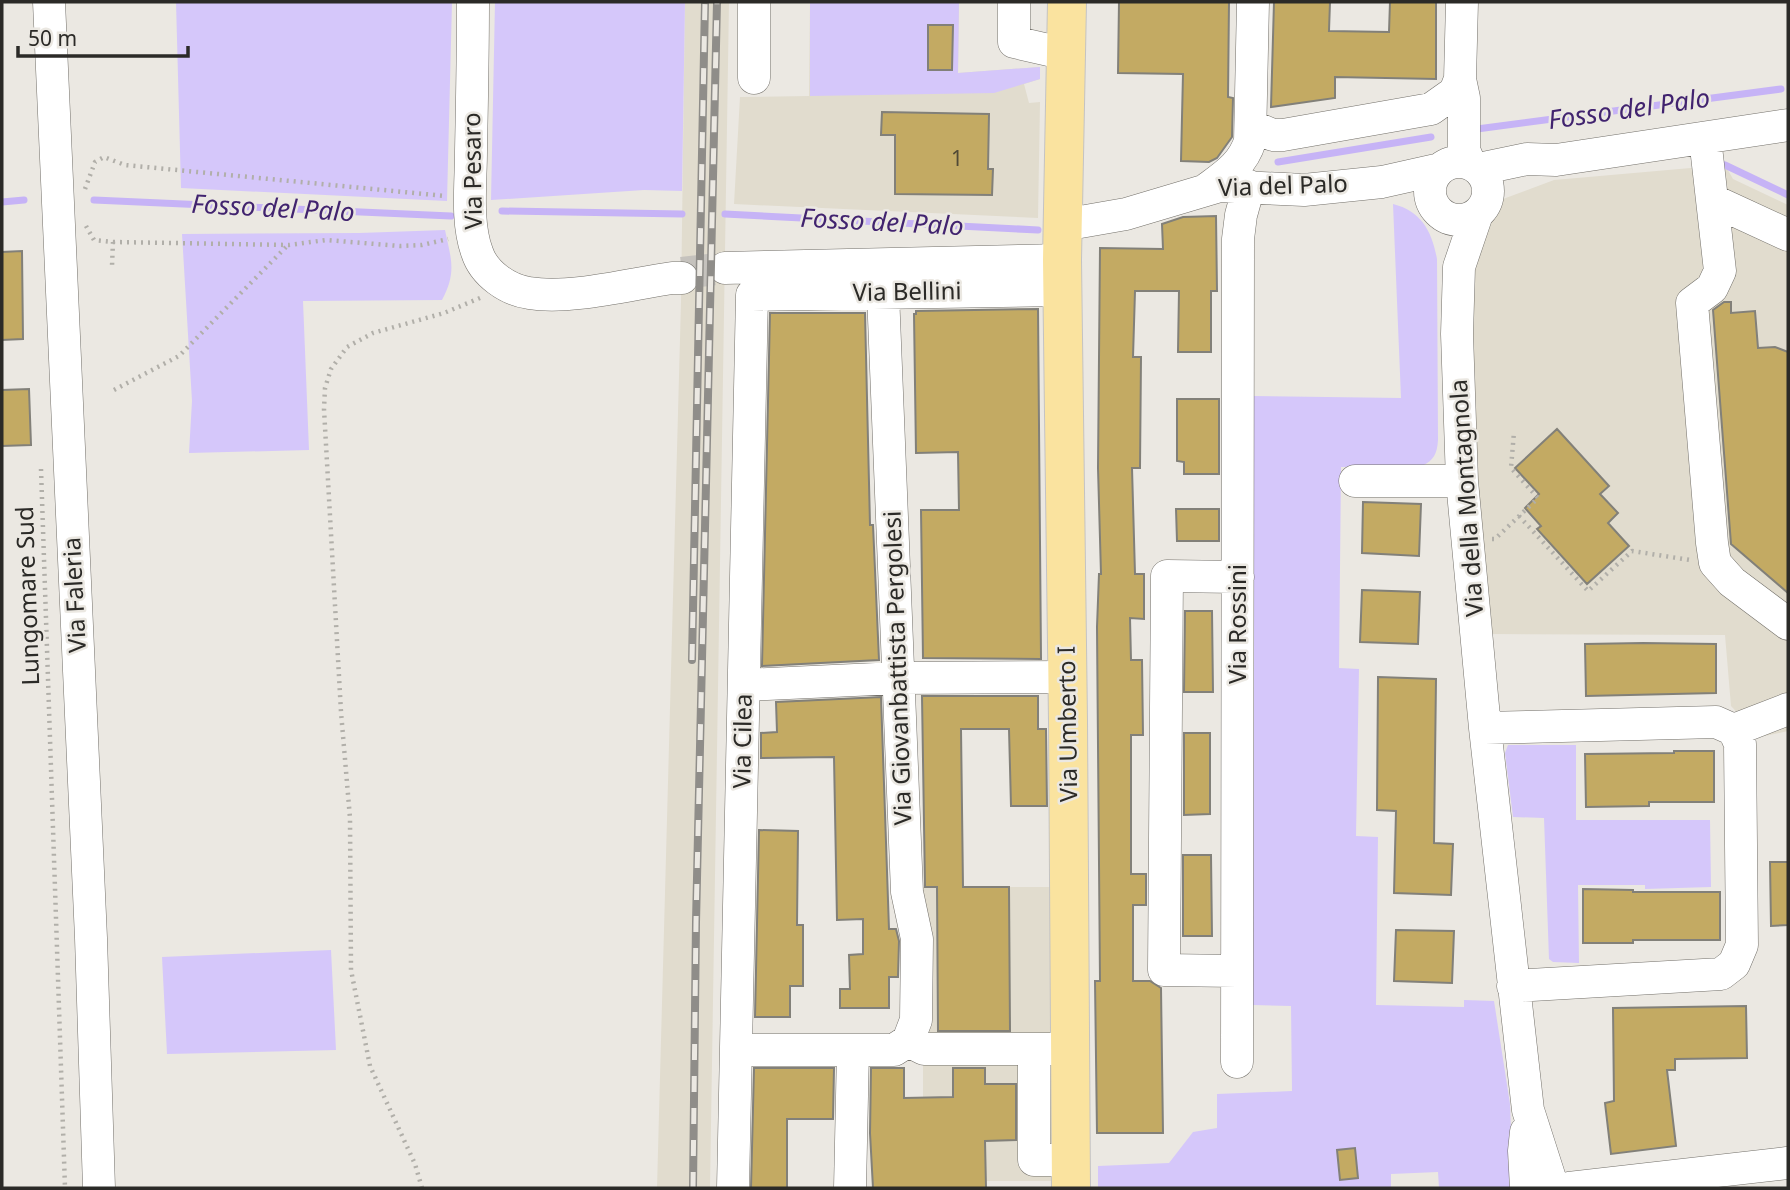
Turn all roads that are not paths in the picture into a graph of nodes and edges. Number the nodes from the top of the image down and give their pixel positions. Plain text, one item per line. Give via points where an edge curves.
1 (49, 2) edge
2 (473, 2) edge
3 (754, 2) edge
4 (1014, 2) edge
5 (1067, 2) edge
6 (1253, 2) edge
7 (1462, 2) edge
8 (1066, 54) junction
9 (754, 78) dead end
10 (1460, 79) junction
11 (1432, 109) junction
12 (1788, 125) edge
13 (1251, 126) junction
14 (1705, 138) junction
15 (1466, 180) junction
16 (1382, 182) junction
17 (1250, 186) junction
18 (1208, 189) junction
19 (1712, 200) junction
20 (1437, 208) junction
21 (1788, 235) edge
22 (1062, 258) junction
23 (1458, 267) junction
24 (679, 276) tunnel mouth
25 (734, 276) junction
26 (883, 293) junction
27 (1355, 481) dead end
28 (1462, 481) junction
29 (1238, 577) junction
30 (1788, 624) edge
31 (1068, 677) junction
32 (898, 678) junction
33 (744, 685) junction
34 (1788, 709) edge
35 (1485, 729) junction
36 (1734, 730) junction
37 (1237, 971) junction
38 (1513, 986) junction
39 (908, 1041) junction
40 (1052, 1049) junction
41 (736, 1050) junction
42 (853, 1050) junction
43 (1237, 1062) dead end
44 (1528, 1110) junction
45 (1787, 1163) edge
46 (1071, 1174) edge
47 (99, 1188) edge
48 (733, 1188) edge
49 (850, 1188) edge
50 (1526, 1188) edge
51 (1553, 1188) edge
52 (1569, 1188) edge

1 - 47 street, Via Faleria
2 - 24 street, Via Pesaro via 473,237 487,270 506,286 549,295
3 - 9 street
4 - 8 street via 1014,42
5 - 8 main road, Via Umberto I
6 - 13 street
7 - 10 street
8 - 22 main road, Via Umberto I
10 - 11 street via 1455,92
10 - 15 street
11 - 13 street, Via del Palo via 1283,135
11 - 15 street via 1443,118
12 - 14 street, Via del Palo
13 - 18 street via 1246,154
14 - 15 street, Via del Palo via 1556,160 1527,159
14 - 19 street
15 - 16 street, Via del Palo
15 - 20 street via 1431,186
15 - 20 street, Via del Palo via 1458,220
15 - 23 street, Via della Montagnola
16 - 17 street, Via del Palo via 1304,190
16 - 20 street, Via del Palo via 1413,189
17 - 18 street, Via del Palo
17 - 29 street, Via Rossini via 1238,239
18 - 22 street, Via del Palo via 1126,214
19 - 21 street
19 - 30 street via 1720,271 1712,288 1692,303 1712,543 1716,563 1732,582
20 - 23 street, Via della Montagnola
22 - 25 street
22 - 26 street, Via Bellini
22 - 31 main road, Via Umberto I
23 - 28 street, Via della Montagnola
25 - 26 street, Via Bellini
25 - 33 street, Via Cilea
26 - 32 street, Via Giovanbattista Pergolesi
27 - 28 street
28 - 35 street, Via della Montagnola
29 - 37 street, Via Rossini
29 - 37 street via 1167,576 1164,970
31 - 32 street
31 - 40 main road, Via Umberto I
32 - 33 street
32 - 39 street, Via Giovanbattista Pergolesi via 907,892 917,939 916,1020
33 - 41 street, Via Cilea
34 - 36 street
35 - 36 street via 1716,722
35 - 38 street, Via della Montagnola
36 - 38 street via 1740,744 1742,945 1734,964 1721,974
37 - 43 street, Via Rossini
38 - 44 street, Via della Montagnola
39 - 40 street via 924,1049
39 - 42 street via 894,1050
40 - 46 main road, Via Umberto I
41 - 42 street
41 - 48 street, Via Cilea
42 - 49 street
44 - 50 street
44 - 51 street, Via della Montagnola
45 - 52 street

